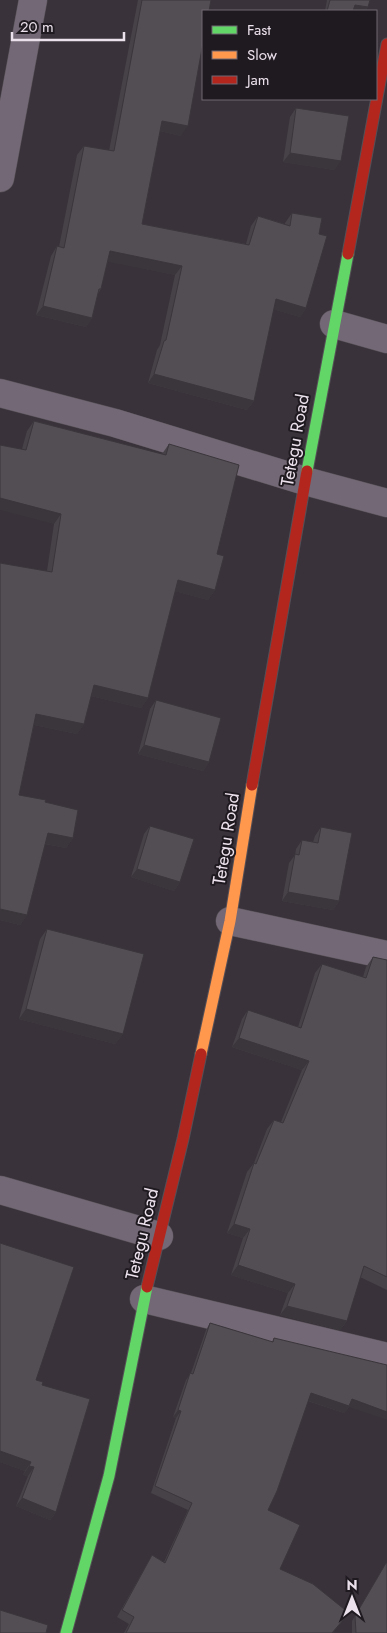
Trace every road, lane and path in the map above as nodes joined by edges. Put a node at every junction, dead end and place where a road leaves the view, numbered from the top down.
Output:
1 (33, 0) edge
2 (387, 44) edge
3 (377, 97) edge
4 (376, 100) edge
5 (0, 178) edge
6 (334, 324) junction
7 (387, 340) edge
8 (0, 393) edge
9 (305, 481) junction
10 (387, 503) edge
11 (230, 921) junction
12 (387, 955) edge
13 (0, 1190) edge
14 (159, 1236) junction
15 (144, 1299) junction
16 (387, 1357) edge
17 (66, 1633) edge

1 - 5 street
2 - 3 street, Tetegu Road
4 - 6 street, Tetegu Road
6 - 7 street
6 - 9 street, Tetegu Road
8 - 9 street
9 - 10 street
9 - 11 street, Tetegu Road
11 - 12 street
11 - 14 street, Tetegu Road
13 - 14 street
14 - 15 street, Tetegu Road
15 - 16 street
15 - 17 street, Tetegu Road

